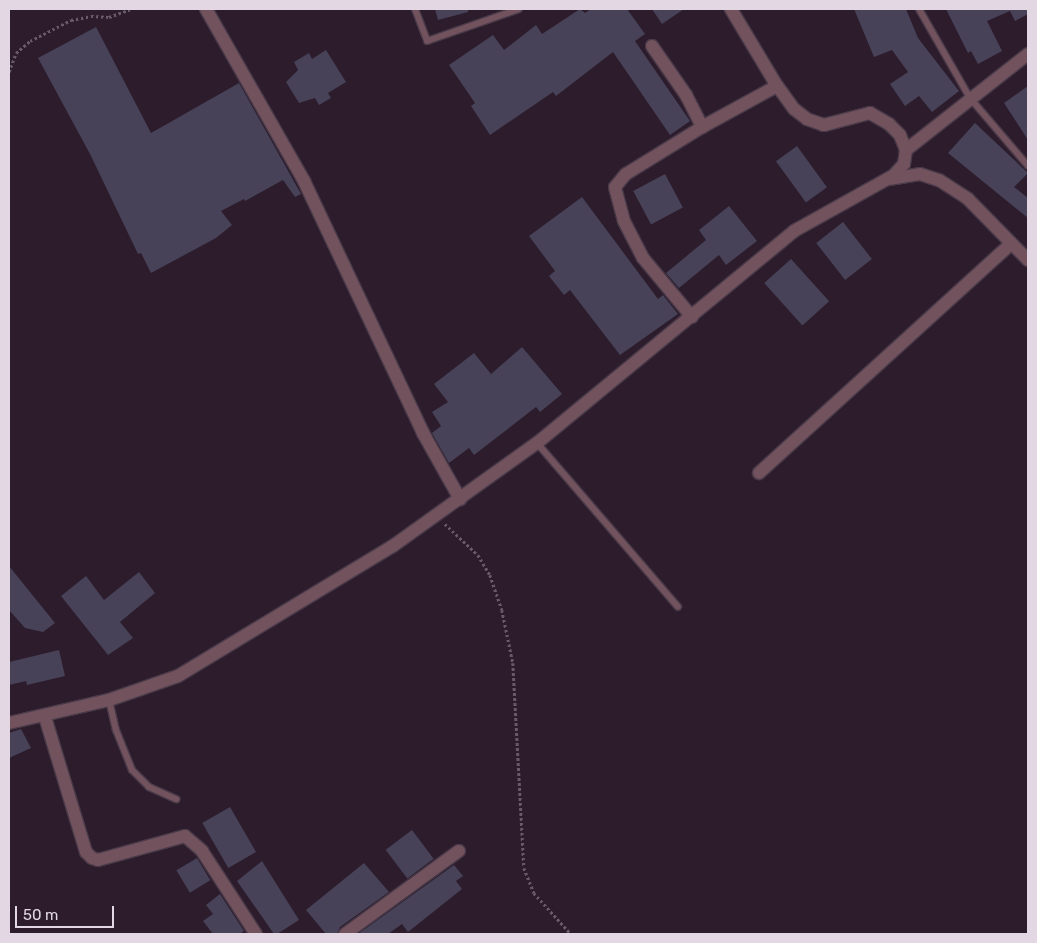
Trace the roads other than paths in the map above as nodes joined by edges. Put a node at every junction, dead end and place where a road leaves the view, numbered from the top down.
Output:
1 (206, 9) edge
2 (415, 9) edge
3 (519, 9) edge
4 (731, 9) edge
5 (919, 9) edge
6 (652, 46) dead end
7 (1028, 54) edge
8 (777, 86) junction
9 (970, 98) junction
10 (702, 127) junction
11 (906, 150) junction
12 (1028, 166) edge
13 (889, 179) junction
14 (1011, 244) junction
15 (1028, 260) edge
16 (692, 317) junction
17 (537, 443) junction
18 (759, 473) dead end
19 (460, 499) junction
20 (678, 607) dead end
21 (108, 700) junction
22 (45, 717) junction
23 (9, 723) edge
24 (176, 799) dead end
25 (458, 851) dead end
26 (256, 934) edge
27 (345, 934) edge

1 - 19 street
2 - 3 lane
4 - 8 street
5 - 9 lane
6 - 10 street
7 - 9 street
8 - 10 street
8 - 11 street
9 - 11 street
9 - 12 lane
10 - 16 street
11 - 13 street
13 - 14 street
13 - 16 street
14 - 15 street
14 - 18 street
16 - 17 street
17 - 19 street
17 - 20 lane
19 - 21 street
21 - 22 street
21 - 24 lane
22 - 23 street
22 - 26 street
25 - 27 street

